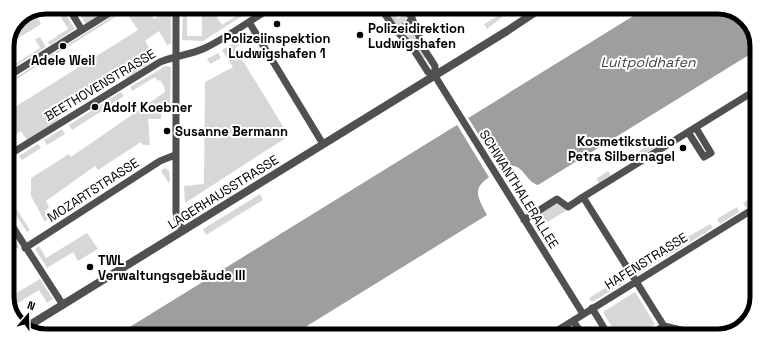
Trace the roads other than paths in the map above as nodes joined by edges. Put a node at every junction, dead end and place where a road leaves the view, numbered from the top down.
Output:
1 (72, 14) edge
2 (108, 14) edge
3 (176, 14) edge
4 (262, 14) edge
5 (385, 14) edge
6 (409, 14) edge
7 (532, 14) edge
8 (412, 18) junction
9 (249, 22) junction
10 (394, 28) junction
11 (82, 30) junction
12 (177, 57) junction
13 (14, 73) edge
14 (435, 76) junction
15 (750, 94) edge
16 (696, 128) junction
17 (688, 132) junction
18 (323, 144) junction
19 (14, 152) edge
20 (176, 156) junction
21 (583, 197) junction
22 (750, 211) edge
23 (524, 220) junction
24 (14, 230) edge
25 (183, 231) junction
26 (25, 248) junction
27 (636, 281) junction
28 (62, 305) junction
29 (592, 308) junction
30 (583, 314) junction
31 (574, 321) junction
32 (30, 325) edge
33 (664, 326) junction
34 (560, 329) edge
35 (579, 329) edge
36 (605, 329) edge
37 (659, 329) edge
38 (677, 329) edge

1 - 11 street
2 - 11 street
3 - 12 street
4 - 9 street, BEETHOVENSTRASSE
5 - 10 street
6 - 8 street
7 - 14 street, LAGERHAUSSTRASSE
8 - 10 street
8 - 14 street
9 - 12 street, BEETHOVENSTRASSE
9 - 18 street
10 - 14 street
11 - 13 street
12 - 19 street, BEETHOVENSTRASSE
12 - 20 street
14 - 18 street, LAGERHAUSSTRASSE
14 - 23 street, SCHWANTHALERALLEE
15 - 16 street
16 - 17 street
16 - 17 street
17 - 21 street
18 - 25 street, LAGERHAUSSTRASSE
20 - 25 street
20 - 26 street, MOZARTSTRASSE
21 - 23 street
21 - 27 street
22 - 27 street, HAFENSTRASSE
23 - 30 street, SCHWANTHALERALLEE
24 - 26 street
25 - 28 street, LAGERHAUSSTRASSE
26 - 28 street
27 - 29 street, HAFENSTRASSE
27 - 33 street
28 - 32 street, LAGERHAUSSTRASSE
29 - 30 street, HAFENSTRASSE
29 - 36 street
30 - 31 street, HAFENSTRASSE
31 - 34 street, HAFENSTRASSE
31 - 35 street
33 - 37 street
33 - 38 street

